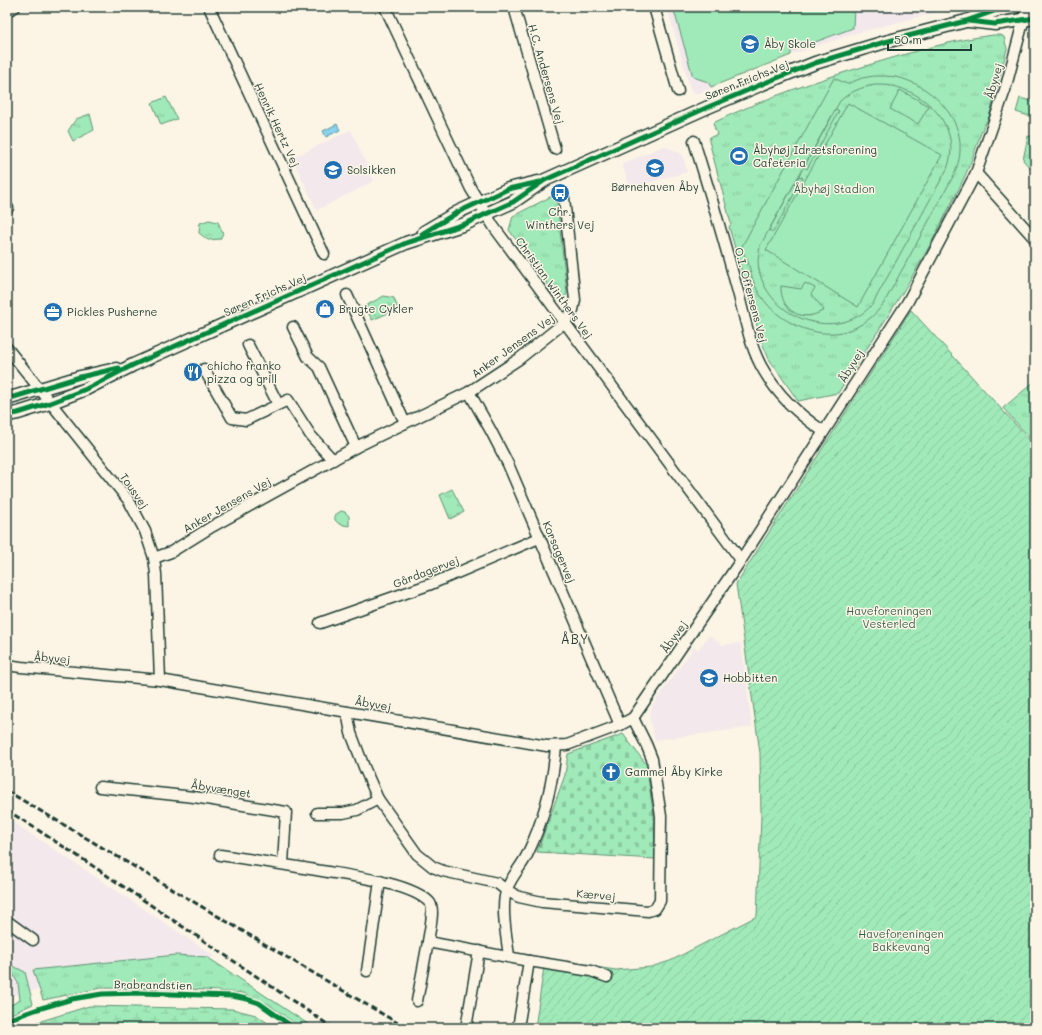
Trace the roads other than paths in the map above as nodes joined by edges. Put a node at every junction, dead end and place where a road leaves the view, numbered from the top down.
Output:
1 (15, 7) edge
2 (209, 7) edge
3 (385, 7) edge
4 (514, 7) edge
5 (654, 7) edge
6 (1014, 7) edge
7 (1027, 7) edge
8 (7, 11) edge
9 (1029, 19) edge
10 (966, 21) junction
11 (678, 91) dead end
12 (694, 141) dead end
13 (555, 148) dead end
14 (976, 173) junction
15 (545, 180) junction
16 (564, 198) dead end
17 (479, 202) junction
18 (486, 214) junction
19 (1035, 239) edge
20 (406, 243) junction
21 (324, 254) dead end
22 (347, 295) dead end
23 (565, 322) junction
24 (293, 327) dead end
25 (248, 345) dead end
26 (7, 348) edge
27 (133, 365) junction
28 (204, 369) dead end
29 (40, 390) junction
30 (469, 392) junction
31 (7, 399) edge
32 (50, 403) junction
33 (278, 404) junction
34 (7, 415) edge
35 (405, 423) junction
36 (823, 431) junction
37 (356, 447) junction
38 (333, 460) junction
39 (539, 538) junction
40 (154, 558) junction
41 (742, 560) junction
42 (320, 623) dead end
43 (7, 665) edge
44 (160, 680) junction
45 (347, 712) junction
46 (633, 718) junction
47 (620, 725) junction
48 (556, 746) junction
49 (100, 787) dead end
50 (378, 799) junction
51 (317, 813) dead end
52 (220, 855) dead end
53 (283, 864) junction
54 (380, 881) junction
55 (506, 890) junction
56 (7, 921) edge
57 (33, 940) dead end
58 (428, 942) junction
59 (479, 951) junction
60 (509, 956) junction
61 (529, 961) junction
62 (367, 971) dead end
63 (607, 977) dead end
64 (417, 1001) dead end
65 (466, 1028) edge
66 (518, 1028) edge

1 - 8 street
2 - 21 street, Henrik Hertz Vej
3 - 17 street, Christian Winthers Vej
4 - 13 street, H.C. Andersens Vej
5 - 11 street
6 - 10 street, Søren Frichs Vej
7 - 9 street, Åbyvej
9 - 10 street, Søren Frichs Vej
9 - 14 street, Åbyvej
10 - 15 street, Søren Frichs Vej
12 - 36 street, O.I. Offersens Vej
14 - 19 street
14 - 36 street, Åbyvej
15 - 17 street, Søren Frichs Vej
15 - 18 street, Søren Frichs Vej
16 - 23 street, Anker Jensens Vej
17 - 18 street, Christian Winthers Vej
17 - 20 street, Søren Frichs Vej
18 - 20 street, Søren Frichs Vej
18 - 23 street, Christian Winthers Vej
20 - 27 street, Søren Frichs Vej
22 - 35 street
23 - 30 street, Anker Jensens Vej
23 - 41 street, Christian Winthers Vej
24 - 37 street
25 - 33 street
26 - 29 street, Tousvej
27 - 29 street, Søren Frichs Vej
27 - 32 street, Søren Frichs Vej
28 - 33 street
29 - 31 street, Søren Frichs Vej
29 - 32 street, Tousvej
30 - 35 street, Anker Jensens Vej
30 - 39 street, Korsagervej
32 - 34 street, Søren Frichs Vej
32 - 40 street, Tousvej
33 - 38 street
35 - 37 street, Anker Jensens Vej
36 - 41 street, Åbyvej
37 - 38 street, Anker Jensens Vej
38 - 40 street, Anker Jensens Vej
39 - 42 street, Gårdagervej
39 - 47 street, Korsagervej
40 - 44 street, Tousvej
41 - 46 street, Åbyvej
43 - 44 street, Åbyvej
44 - 45 street, Åbyvej
45 - 48 street, Åbyvej
45 - 50 street, Kærvej
46 - 47 street, Åbyvej
46 - 55 street, Kærvej
47 - 48 street, Åbyvej
48 - 55 street
49 - 53 street, Åbyvænget
50 - 51 street
50 - 55 street, Kærvej
52 - 53 street
53 - 54 street
54 - 58 street
54 - 62 street
55 - 60 street
56 - 57 street
58 - 59 street
58 - 64 street
59 - 60 street
59 - 65 street
60 - 61 street
61 - 63 street
61 - 66 street

